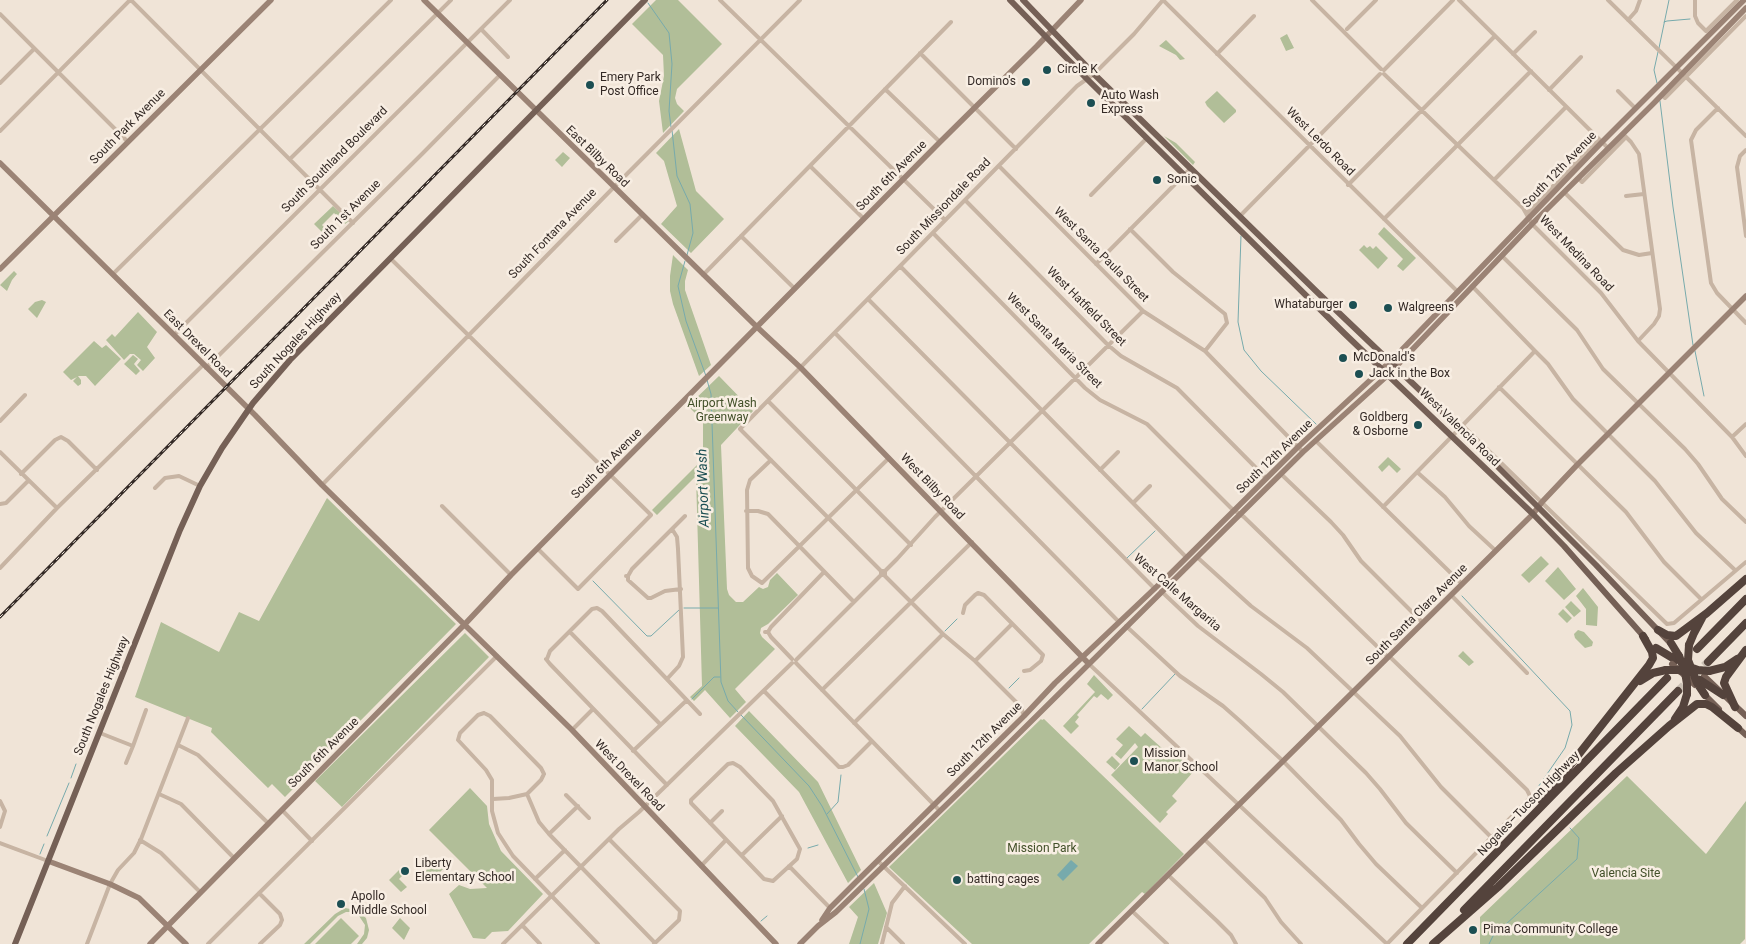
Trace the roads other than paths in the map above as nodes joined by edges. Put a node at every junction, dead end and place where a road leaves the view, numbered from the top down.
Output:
1 (130, 0) edge
2 (271, 0) edge
3 (391, 0) edge
4 (424, 0) edge
5 (451, 0) edge
6 (510, 0) edge
7 (645, 0) edge
8 (720, 0) edge
9 (800, 0) edge
10 (1010, 0) edge
11 (1023, 0) edge
12 (1081, 0) edge
13 (1163, 0) edge
14 (1312, 0) edge
15 (1376, 0) edge
16 (1453, 0) edge
17 (1459, 0) edge
18 (1608, 0) edge
19 (1640, 0) edge
20 (1695, 0) edge
21 (1737, 0) edge
22 (1744, 0) edge
23 (1746, 8) edge
24 (0, 14) edge
25 (438, 14) junction
26 (1254, 16) dead end
27 (1746, 16) edge
28 (1628, 20) junction
29 (951, 22) dead end
30 (480, 28) junction
31 (1053, 29) junction
32 (1347, 29) dead end
33 (1535, 32) dead end
34 (1708, 33) junction
35 (1046, 36) junction
36 (1495, 36) junction
37 (761, 40) junction
38 (467, 42) junction
39 (34, 49) junction
40 (920, 53) junction
41 (1217, 54) junction
42 (1513, 54) junction
43 (508, 57) dead end
44 (1581, 57) dead end
45 (1676, 68) junction
46 (201, 70) junction
47 (1531, 71) junction
48 (58, 72) junction
49 (1383, 72) junction
50 (1094, 74) junction
51 (500, 75) junction
52 (1684, 75) junction
53 (1249, 76) dead end
54 (1086, 79) junction
55 (1244, 81) junction
56 (0, 83) edge
57 (885, 89) junction
58 (1549, 90) junction
59 (1618, 91) dead end
60 (1566, 107) junction
61 (975, 108) junction
62 (1635, 108) junction
63 (1718, 108) junction
64 (536, 110) junction
65 (1422, 110) junction
66 (849, 126) junction
67 (260, 129) junction
68 (0, 130) edge
69 (1625, 136) junction
70 (1746, 136) edge
71 (1147, 138) junction
72 (1600, 140) junction
73 (128, 142) junction
74 (940, 142) junction
75 (1458, 144) junction
76 (1310, 146) junction
77 (1016, 149) junction
78 (1609, 149) junction
79 (1746, 150) edge
80 (290, 159) junction
81 (0, 163) edge
82 (810, 166) junction
83 (999, 166) junction
84 (1191, 168) junction
85 (1184, 174) junction
86 (903, 179) junction
87 (1579, 179) junction
88 (1494, 180) junction
89 (1348, 184) junction
90 (614, 187) junction
91 (320, 189) junction
92 (1565, 193) junction
93 (1644, 194) junction
94 (1091, 195) dead end
95 (1626, 196) dead end
96 (966, 200) junction
97 (642, 215) junction
98 (1528, 215) junction
99 (53, 216) junction
100 (1240, 216) junction
101 (864, 219) junction
102 (1384, 219) junction
103 (945, 220) junction
104 (1745, 221) edge
105 (353, 222) junction
106 (1234, 223) junction
107 (1532, 224) junction
108 (1130, 229) junction
109 (933, 233) junction
110 (741, 236) junction
111 (1746, 236) edge
112 (616, 241) dead end
113 (1652, 253) junction
114 (1502, 256) junction
115 (390, 258) junction
116 (1096, 264) junction
117 (900, 266) junction
118 (0, 269) edge
119 (113, 274) junction
120 (703, 275) junction
121 (1468, 282) junction
122 (1473, 288) junction
123 (794, 289) junction
124 (1316, 291) junction
125 (1458, 292) junction
126 (1746, 296) edge
127 (1309, 297) junction
128 (1463, 297) junction
129 (868, 300) junction
130 (1733, 309) junction
131 (1143, 311) junction
132 (1746, 323) edge
133 (756, 327) junction
134 (834, 333) junction
135 (470, 334) junction
136 (174, 335) junction
137 (1638, 341) junction
138 (1108, 346) junction
139 (1535, 351) junction
140 (1205, 352) junction
141 (1390, 362) junction
142 (204, 366) junction
143 (1395, 367) junction
144 (801, 368) junction
145 (1382, 370) junction
146 (1670, 373) junction
147 (1388, 375) junction
148 (1076, 379) junction
149 (1500, 387) junction
150 (26, 395) dead end
151 (768, 401) junction
152 (1638, 404) junction
153 (250, 410) junction
154 (1043, 410) junction
155 (1329, 418) junction
156 (0, 421) edge
157 (1746, 424) edge
158 (1461, 427) junction
159 (1327, 431) junction
160 (1608, 434) junction
161 (1451, 437) junction
162 (1732, 437) junction
163 (1316, 441) junction
164 (1009, 443) junction
165 (1298, 447) junction
166 (0, 452) edge
167 (1118, 452) dead end
168 (1303, 452) junction
169 (1746, 456) edge
170 (889, 458) junction
171 (771, 460) junction
172 (1578, 465) junction
173 (97, 470) junction
174 (1100, 470) junction
175 (1417, 472) junction
176 (21, 474) junction
177 (1282, 474) junction
178 (611, 475) junction
179 (976, 476) junction
180 (1266, 478) junction
181 (28, 480) junction
182 (322, 484) junction
183 (200, 486) junction
184 (1150, 486) dead end
185 (155, 488) dead end
186 (857, 490) junction
187 (1133, 502) junction
188 (0, 504) edge
189 (1540, 505) junction
190 (442, 506) dead end
191 (1383, 506) junction
192 (57, 508) junction
193 (1234, 510) junction
194 (746, 511) junction
195 (941, 511) junction
196 (1240, 514) junction
197 (1533, 514) junction
198 (685, 516) dead end
199 (828, 518) junction
200 (1746, 522) edge
201 (672, 529) junction
202 (972, 542) junction
203 (911, 545) junction
204 (800, 547) junction
205 (538, 549) junction
206 (1496, 551) junction
207 (1186, 557) junction
208 (1197, 557) junction
209 (1746, 562) edge
210 (1, 565) edge
211 (1735, 570) junction
212 (824, 572) junction
213 (883, 573) junction
214 (511, 575) junction
215 (1746, 579) edge
216 (1462, 584) junction
217 (681, 589) junction
218 (1154, 589) junction
219 (1162, 592) junction
220 (1451, 595) junction
221 (1701, 599) junction
222 (1746, 599) edge
223 (853, 601) junction
224 (911, 602) junction
225 (963, 613) dead end
226 (1707, 613) junction
227 (1119, 622) junction
228 (1423, 623) junction
229 (465, 624) junction
230 (1012, 624) junction
231 (1746, 624) edge
232 (1126, 626) junction
233 (1658, 630) junction
234 (570, 632) junction
235 (943, 634) junction
236 (1643, 636) junction
237 (1671, 643) joint
238 (1693, 647) junction
239 (1656, 648) joint
240 (1744, 652) edge
241 (497, 656) junction
242 (1082, 656) junction
243 (1389, 657) junction
244 (794, 661) junction
245 (975, 661) junction
246 (1708, 662) tunnel mouth
247 (1089, 664) junction
248 (1684, 666) junction
249 (1024, 671) dead end
250 (1527, 673) dead end
251 (1666, 674) junction
252 (667, 679) junction
253 (1701, 679) junction
254 (1634, 685) junction
255 (822, 690) junction
256 (764, 691) junction
257 (1353, 692) junction
258 (1678, 692) tunnel mouth
259 (1705, 695) joint
260 (1723, 695) joint
261 (687, 700) junction
262 (1038, 700) junction
263 (1020, 706) junction
264 (1032, 707) junction
265 (1735, 707) junction
266 (592, 709) junction
267 (146, 710) dead end
268 (1040, 713) junction
269 (700, 714) dead end
270 (1024, 716) junction
271 (1746, 716) edge
272 (188, 718) dead end
273 (854, 723) junction
274 (660, 724) junction
275 (1670, 726) junction
276 (1318, 727) junction
277 (1738, 728) junction
278 (572, 730) junction
279 (100, 732) junction
280 (1746, 734) edge
281 (872, 741) junction
282 (178, 745) junction
283 (133, 746) junction
284 (633, 751) junction
285 (1283, 761) junction
286 (126, 763) dead end
287 (666, 785) junction
288 (159, 794) junction
289 (527, 794) junction
290 (566, 795) dead end
291 (492, 799) junction
292 (0, 801) edge
293 (933, 804) junction
294 (1239, 804) junction
295 (578, 806) junction
296 (645, 807) junction
297 (282, 810) junction
298 (940, 811) junction
299 (722, 812) dead end
300 (782, 816) junction
301 (589, 818) dead end
302 (268, 823) junction
303 (710, 823) junction
304 (0, 827) edge
305 (549, 834) junction
306 (1514, 836) junction
307 (1492, 838) junction
308 (609, 839) junction
309 (1204, 839) junction
310 (140, 840) junction
311 (726, 840) junction
312 (312, 841) junction
313 (0, 843) edge
314 (565, 850) junction
315 (742, 855) junction
316 (234, 858) junction
317 (48, 861) junction
318 (878, 861) junction
319 (581, 866) junction
320 (701, 866) junction
321 (788, 866) junction
322 (884, 866) junction
323 (1457, 873) junction
324 (1168, 875) junction
325 (535, 880) junction
326 (110, 884) junction
327 (905, 886) junction
328 (200, 892) junction
329 (259, 893) junction
330 (552, 896) junction
331 (830, 908) junction
332 (1422, 908) junction
333 (1132, 911) junction
334 (522, 925) junction
335 (169, 926) junction
336 (818, 926) junction
337 (886, 927) junction
338 (654, 943) edge
339 (16, 944) edge
340 (87, 944) edge
341 (150, 944) edge
342 (186, 944) edge
343 (208, 944) edge
344 (260, 944) edge
345 (503, 944) edge
346 (540, 944) edge
347 (598, 944) edge
348 (776, 944) edge
349 (800, 944) edge
350 (882, 944) edge
351 (903, 944) edge
352 (965, 944) edge
353 (1098, 944) edge
354 (1167, 944) edge
355 (1236, 944) edge
356 (1301, 944) edge
357 (1387, 944) edge
358 (1407, 944) edge
359 (1432, 944) edge

1 - 46 street
1 - 48 street
2 - 46 street, South Park Avenue
3 - 67 street
4 - 25 street, East Bilby Road
5 - 25 street
6 - 30 street, South Southland Boulevard
7 - 64 main road, South Nogales Highway
8 - 37 street
9 - 37 street, South Fontana Avenue
10 - 35 main road, West Valencia Road
11 - 31 main road, West Valencia Road
12 - 31 street, South 6th Avenue
13 - 41 street, West Lerdo Road
13 - 50 street, South Missiondale Road
14 - 49 street, West Medina Road
15 - 32 street
16 - 49 street
17 - 36 street
18 - 28 street
19 - 28 street
20 - 34 street
21 - 34 street, South 12th Avenue
22 - 34 street, South 12th Avenue
23 - 52 street, South 12th Avenue
24 - 39 street
25 - 38 street, East Bilby Road
25 - 80 street
26 - 41 street
27 - 52 street, South 12th Avenue
28 - 45 street
29 - 40 street
30 - 38 street, South Southland Boulevard
30 - 43 street
31 - 35 street, South 6th Avenue
31 - 50 main road, West Valencia Road
33 - 42 street
34 - 45 street, South 12th Avenue
35 - 54 main road, West Valencia Road
35 - 61 street, South 6th Avenue
36 - 42 street
36 - 65 street
37 - 66 street
37 - 90 street, South Fontana Avenue
38 - 51 street, East Bilby Road
38 - 91 street, South Southland Boulevard
39 - 48 street
39 - 56 street
40 - 57 street
40 - 61 street
41 - 55 street, West Lerdo Road
42 - 47 street
44 - 58 street
45 - 52 street
45 - 62 street, South 12th Avenue
46 - 67 street
46 - 73 street, South Park Avenue
47 - 58 street
47 - 75 street
48 - 68 street
48 - 73 street
49 - 65 street, West Medina Road
49 - 76 street
50 - 54 street, South Missiondale Road
50 - 84 main road, West Valencia Road
51 - 64 street, East Bilby Road
51 - 105 street, South 1st Avenue
52 - 63 street
52 - 69 street, South 12th Avenue
53 - 55 street
54 - 71 main road, West Valencia Road
54 - 77 street, South Missiondale Road
55 - 76 street, West Lerdo Road
57 - 66 street
57 - 74 street
58 - 60 street
59 - 62 street
60 - 72 street
60 - 88 street
61 - 74 street, South 6th Avenue
61 - 77 street
62 - 72 street, South 12th Avenue
63 - 70 street
63 - 130 street
64 - 90 street, East Bilby Road
64 - 115 main road, South Nogales Highway
65 - 75 street, West Medina Road
65 - 89 street
66 - 82 street
66 - 86 street
67 - 80 street
67 - 119 street
69 - 78 street, South 12th Avenue
69 - 87 street, South 12th Avenue
69 - 93 street
71 - 85 main road, West Valencia Road
71 - 94 street
72 - 78 street
72 - 98 street, South 12th Avenue
73 - 99 street, South Park Avenue
74 - 86 street, South 6th Avenue
75 - 88 street, West Medina Road
75 - 102 street
76 - 89 street, West Lerdo Road
76 - 100 street
77 - 83 street, South Missiondale Road
78 - 87 street, South 12th Avenue
79 - 104 street
80 - 91 street
81 - 99 street, East Drexel Road
82 - 101 street
82 - 110 street
83 - 96 street, South Missiondale Road
83 - 116 street, West Santa Paula Street
84 - 85 street
84 - 100 main road, West Valencia Road
85 - 106 main road, West Valencia Road
85 - 108 street
86 - 101 street, South 6th Avenue
86 - 103 street
87 - 92 street, South 12th Avenue
88 - 98 street, West Medina Road
89 - 102 street, West Lerdo Road
90 - 97 street, East Bilby Road
90 - 135 street, South Fontana Avenue
91 - 105 street
91 - 136 street, South Southland Boulevard
92 - 107 street, South 12th Avenue
92 - 113 street
93 - 95 street
93 - 113 street
96 - 103 street, South Missiondale Road
96 - 138 street, West Hatfield Street
97 - 112 street
97 - 120 street, East Bilby Road
98 - 107 street, West Medina Road
98 - 121 street, South 12th Avenue
99 - 118 street, South Park Avenue
99 - 119 street, East Drexel Road
100 - 106 main road
100 - 124 main road, West Valencia Road
101 - 123 street, South 6th Avenue
102 - 125 street, West Lerdo Road
103 - 109 street, South Missiondale Road
104 - 111 street
105 - 142 street, South 1st Avenue
106 - 127 main road, West Valencia Road
107 - 114 street, South 12th Avenue
107 - 137 street, West Medina Road
108 - 116 street
108 - 140 street
109 - 117 street, South Missiondale Road
109 - 148 street, West Santa Maria Street
110 - 120 street
110 - 123 street
113 - 137 street
114 - 122 street, South 12th Avenue
114 - 152 street
115 - 135 street
115 - 153 main road, South Nogales Highway
116 - 131 street, West Santa Paula Street
117 - 129 street, South Missiondale Road
117 - 154 street
119 - 136 street, East Drexel Road
120 - 133 street, East Bilby Road
121 - 122 street
121 - 125 street, South 12th Avenue
122 - 128 street, South 12th Avenue
122 - 139 street
123 - 133 street, South 6th Avenue
124 - 127 main road
124 - 141 main road, West Valencia Road
125 - 128 street, West Lerdo Road
125 - 141 street, South 12th Avenue
126 - 130 street, South Santa Clara Avenue
127 - 145 main road, West Valencia Road
128 - 143 street, South 12th Avenue
129 - 134 street, South Missiondale Road
129 - 164 street, West Calle Margarita
130 - 132 street
130 - 146 street, South Santa Clara Avenue
131 - 138 street
131 - 140 street, West Santa Paula Street
133 - 144 street, West Bilby Road
133 - 178 street, South 6th Avenue
134 - 144 street, South Missiondale Road
134 - 179 street
135 - 178 street
135 - 182 street, South Fontana Avenue
136 - 142 street, East Drexel Road
137 - 146 street, West Medina Road
138 - 148 street
138 - 180 street, West Hatfield Street
139 - 149 street
139 - 160 street
140 - 165 street, West Santa Paula Street
141 - 143 main road, West Valencia Road
141 - 145 street, South 12th Avenue
142 - 153 street, East Drexel Road
142 - 173 street, South 1st Avenue
143 - 147 street, South 12th Avenue
143 - 158 main road, West Valencia Road
144 - 151 street, South Missiondale Road
144 - 170 street, West Bilby Road
145 - 147 main road, West Valencia Road
145 - 155 street, South 12th Avenue
146 - 152 street, South Santa Clara Avenue
146 - 162 street, West Medina Road
147 - 159 street, South 12th Avenue
147 - 161 main road, West Valencia Road
148 - 154 street
148 - 193 street, West Santa Maria Street
149 - 158 street
149 - 172 street
150 - 156 street
151 - 171 street, South Missiondale Road
151 - 186 street
152 - 160 street, South Santa Clara Avenue
152 - 200 street
153 - 182 street, East Drexel Road
153 - 183 main road, South Nogales Highway
154 - 164 street
154 - 174 street
155 - 159 street
155 - 165 street, South 12th Avenue
157 - 162 street
158 - 161 street
158 - 189 main road, West Valencia Road
159 - 163 street, South 12th Avenue
160 - 172 street, South Santa Clara Avenue
160 - 211 street
161 - 175 street
161 - 197 main road, West Valencia Road
162 - 169 street, West Medina Road
163 - 168 street, South 12th Avenue
163 - 191 street
164 - 179 street
164 - 218 street, West Calle Margarita
165 - 168 street, West Santa Paula Street
165 - 180 street, South 12th Avenue
166 - 176 street
167 - 174 street
168 - 177 street, South 12th Avenue
170 - 186 street
170 - 195 street, West Bilby Road
171 - 194 street
171 - 199 street
172 - 189 street, South Santa Clara Avenue
172 - 221 street
173 - 176 street
173 - 192 street, South 1st Avenue
174 - 187 street
175 - 191 street
175 - 206 street
176 - 181 street
177 - 196 street, South 12th Avenue
177 - 228 street
178 - 205 street, South 6th Avenue
178 - 205 street
179 - 195 street
179 - 227 street
180 - 193 street, South 12th Avenue
181 - 188 street
181 - 192 street
182 - 229 street, East Drexel Road
183 - 185 street
183 - 279 main road, South Nogales Highway
184 - 187 street
186 - 199 street
186 - 203 street
187 - 207 street
189 - 197 street, South Santa Clara Avenue
189 - 221 street, West Valencia Road
189 - 233 main road, West Valencia Road
190 - 214 street
191 - 216 street
192 - 210 street, South 1st Avenue
193 - 196 street, West Santa Maria Street
193 - 207 street, South 12th Avenue
194 - 204 street
194 - 204 street
195 - 202 street, West Bilby Road
195 - 203 street
196 - 208 street, South 12th Avenue
196 - 243 street, West Santa Maria Street
197 - 206 street, South Santa Clara Avenue
197 - 236 main road, West Valencia Road
198 - 201 street
199 - 204 street
199 - 213 street
201 - 217 street
201 - 217 street
202 - 224 street
202 - 242 street, West Bilby Road
203 - 213 street
204 - 212 street
205 - 214 street, South 6th Avenue
206 - 216 street, South Santa Clara Avenue
207 - 218 street, South 12th Avenue
208 - 219 street, South 12th Avenue
208 - 257 street
209 - 211 street
211 - 221 street
212 - 223 street
212 - 244 street
213 - 223 street
213 - 224 street
214 - 229 street, South 6th Avenue
215 - 226 highway
216 - 220 street, South Santa Clara Avenue
217 - 252 street
218 - 219 street, West Calle Margarita
218 - 227 street, South 12th Avenue
219 - 232 street, South 12th Avenue
219 - 276 street, West Calle Margarita
220 - 228 street, South Santa Clara Avenue
220 - 250 street
222 - 238 highway
223 - 244 street
224 - 235 street
224 - 255 street
225 - 230 street
226 - 233 highway
226 - 238 highway
227 - 242 street, South 12th Avenue
228 - 243 street, South Santa Clara Avenue
229 - 241 street, West Drexel Road
229 - 297 street, South 6th Avenue
230 - 245 street
230 - 249 street
231 - 246 highway
232 - 247 street, South 12th Avenue
232 - 285 street
233 - 237 main road, West Valencia Road
234 - 252 street
234 - 266 street
234 - 274 street
235 - 245 street
235 - 273 street
236 - 239 main road, West Valencia Road
236 - 254 highway
237 - 248 highway
238 - 248 highway, bridge
239 - 248 highway
240 - 253 highway
240 - 265 highway
241 - 278 street, West Drexel Road
241 - 312 street
242 - 247 street, West Bilby Road
242 - 262 street, South 12th Avenue
243 - 257 street, South Santa Clara Avenue
243 - 307 street, West Santa Maria Street
244 - 255 street
244 - 256 street
245 - 263 street
247 - 268 street, South 12th Avenue
247 - 294 street
248 - 251 highway, bridge
248 - 253 highway, bridge
248 - 253 highway, bridge
248 - 275 highway, bridge
251 - 254 highway
251 - 306 highway, Nogales–Tucson Highway
252 - 261 street
253 - 259 highway
253 - 260 highway
254 - 306 highway
255 - 273 street
256 - 281 street
256 - 287 street
257 - 276 street, South Santa Clara Avenue
257 - 307 street
258 - 359 highway
259 - 277 main road
260 - 265 main road
261 - 269 street
261 - 274 street
262 - 263 street
262 - 264 street, South 12th Avenue
263 - 270 street
264 - 268 street
264 - 270 street, South 12th Avenue
265 - 271 main road
266 - 278 street
266 - 284 street
267 - 283 street
268 - 298 street, South 12th Avenue
270 - 293 street, South 12th Avenue
272 - 282 street
273 - 281 street
274 - 284 street
275 - 277 highway
275 - 359 highway
276 - 285 street, South Santa Clara Avenue
276 - 323 street, West Calle Margarita
277 - 280 main road
278 - 296 street, West Drexel Road
279 - 283 street
279 - 317 main road, South Nogales Highway
281 - 293 street
282 - 288 street
282 - 302 street
283 - 286 street
284 - 287 street
285 - 294 street, South Santa Clara Avenue
285 - 332 street
287 - 296 street
288 - 310 street
288 - 316 street
289 - 291 street
289 - 291 street
289 - 305 street
290 - 295 street
291 - 325 street
292 - 304 street
293 - 298 street
293 - 318 street, South 12th Avenue
294 - 309 street, South Santa Clara Avenue
294 - 357 street
295 - 301 street
295 - 305 street
296 - 308 street
296 - 320 street, West Drexel Road
297 - 302 street, South 6th Avenue
297 - 312 street
298 - 322 street, South 12th Avenue
299 - 303 street
300 - 303 street
300 - 315 street
300 - 321 street
302 - 316 street, South 6th Avenue
303 - 311 street
305 - 314 street
306 - 358 highway, Nogales–Tucson Highway
307 - 323 street
308 - 319 street
308 - 338 street
309 - 324 street, South Santa Clara Avenue
309 - 356 street
310 - 326 street
310 - 328 street
311 - 315 street
311 - 320 street
312 - 329 street
313 - 317 street
314 - 319 street
314 - 325 street
315 - 321 street
316 - 328 street, South 6th Avenue
317 - 326 street
317 - 339 main road, South Nogales Highway
318 - 322 street
318 - 331 street, South 12th Avenue
319 - 330 street
319 - 338 street
320 - 348 street, West Drexel Road
321 - 331 street
322 - 327 street
322 - 336 street, South 12th Avenue
323 - 332 street
324 - 333 street, South Santa Clara Avenue
324 - 355 street
325 - 330 street
326 - 335 street
326 - 340 street
327 - 337 street
327 - 352 street
328 - 335 street, South 6th Avenue
329 - 343 street
329 - 344 street
330 - 334 street
330 - 347 street
331 - 336 street, South 12th Avenue
332 - 357 street
333 - 353 street, South Santa Clara Avenue
333 - 354 street
334 - 345 street
334 - 346 street
335 - 341 street, South 6th Avenue
335 - 342 street
336 - 349 street, South 12th Avenue
337 - 350 street
337 - 351 street

